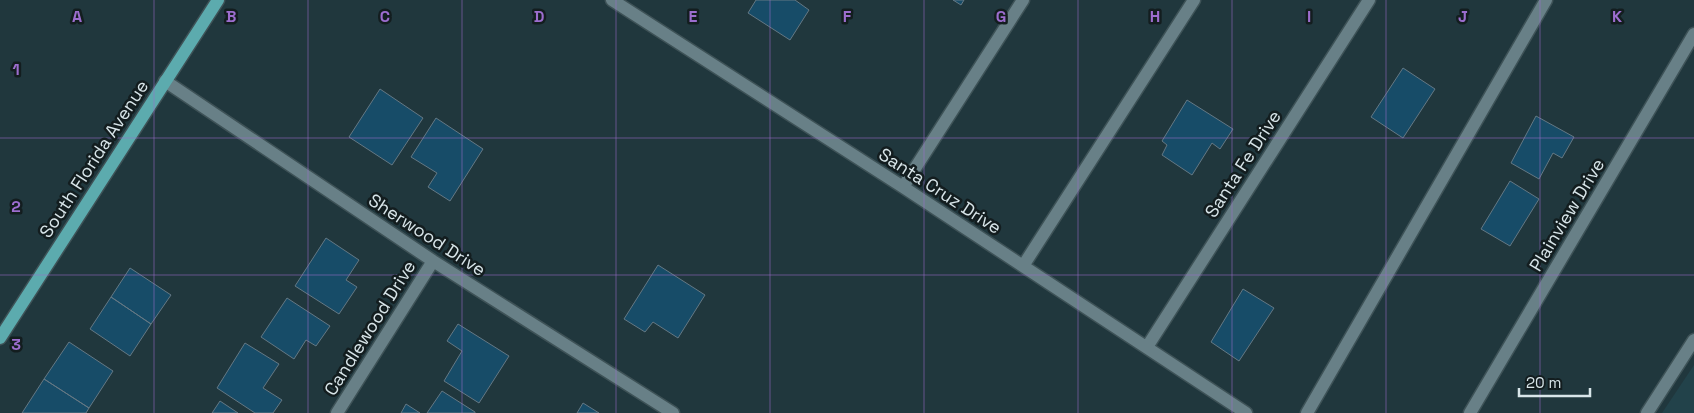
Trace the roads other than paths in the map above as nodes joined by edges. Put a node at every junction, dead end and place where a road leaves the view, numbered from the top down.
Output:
1 (218, 0) edge
2 (612, 0) edge
3 (1023, 0) edge
4 (1194, 0) edge
5 (1369, 0) edge
6 (1546, 0) edge
7 (1694, 34) edge
8 (165, 82) junction
9 (903, 187) junction
10 (433, 261) junction
11 (1023, 266) junction
12 (0, 338) edge
13 (1694, 340) edge
14 (1147, 347) junction
15 (337, 413) edge
16 (673, 413) edge
17 (1246, 413) edge
18 (1307, 413) edge
19 (1470, 413) edge
20 (1647, 413) edge

1 - 8 main road, South Florida Avenue
2 - 9 street, Santa Cruz Drive
3 - 9 street
4 - 11 street
5 - 14 street, Santa Fe Drive
6 - 18 street
7 - 19 street, Plainview Drive
8 - 10 street, Sherwood Drive
8 - 12 main road, South Florida Avenue
9 - 11 street, Santa Cruz Drive
10 - 15 street, Candlewood Drive
10 - 16 street, Sherwood Drive
11 - 14 street, Santa Cruz Drive
13 - 20 street
14 - 17 street, Santa Cruz Drive

